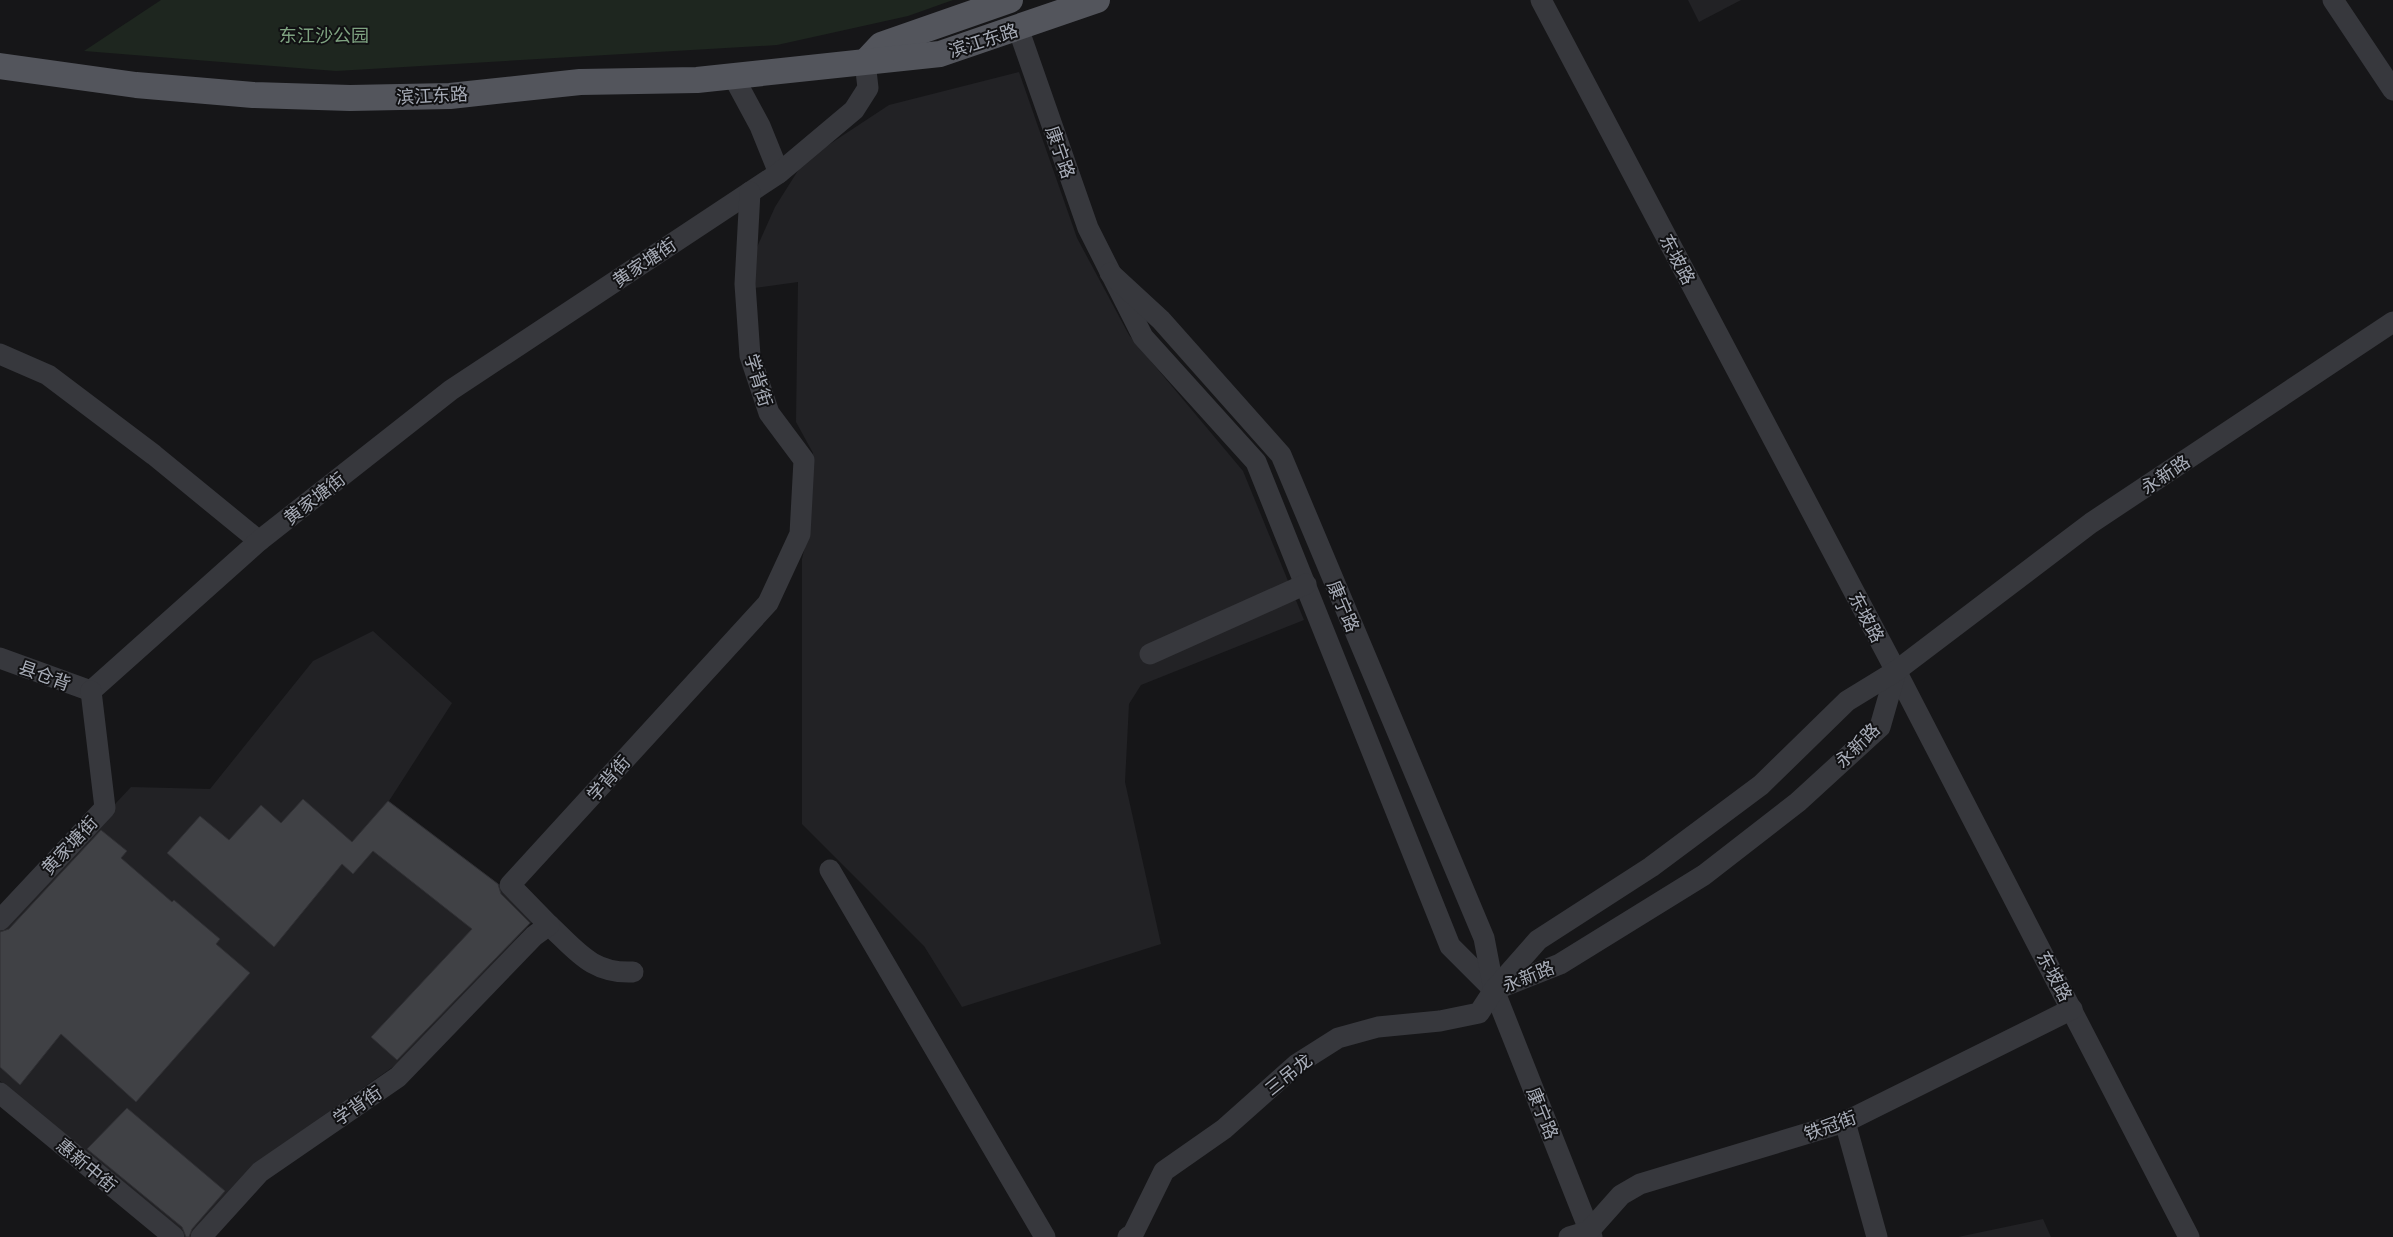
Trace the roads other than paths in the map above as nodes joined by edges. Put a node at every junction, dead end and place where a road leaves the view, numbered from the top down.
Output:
1 (1010, 0) edge
2 (1097, 0) edge
3 (1541, 0) edge
4 (2333, 0) edge
5 (1018, 28) junction
6 (864, 62) junction
7 (0, 66) edge
8 (733, 76) junction
9 (2393, 90) edge
10 (778, 173) junction
11 (750, 192) junction
12 (1110, 274) junction
13 (2393, 322) edge
14 (0, 354) edge
15 (259, 541) junction
16 (1306, 584) junction
17 (1150, 654) dead end
18 (0, 658) edge
19 (1896, 671) junction
20 (91, 692) junction
21 (830, 870) dead end
22 (0, 920) edge
23 (549, 925) junction
24 (633, 972) dead end
25 (1494, 990) junction
26 (2072, 1009) junction
27 (0, 1093) edge
28 (1845, 1122) junction
29 (1040, 1235) edge
30 (1583, 1235) edge
31 (174, 1237) edge
32 (201, 1237) edge
33 (1128, 1237) edge
34 (1877, 1237) edge
35 (2189, 1237) edge

1 - 6 main road, 滨江东路
2 - 5 main road, 滨江东路
3 - 19 street, 东坡路
4 - 9 street
5 - 6 main road, 滨江东路
5 - 12 street, 康宁路
6 - 8 main road, 滨江东路
6 - 10 street, 黄家塘街
7 - 8 main road, 滨江东路
8 - 10 street
10 - 11 street, 黄家塘街
11 - 15 street, 黄家塘街
11 - 23 street, 学背街
12 - 16 street, 康宁路
12 - 25 street, 康宁路
13 - 19 street, 永新路
14 - 15 street
15 - 20 street, 黄家塘街
16 - 17 street
16 - 25 street, 康宁路
18 - 20 street, 县仓背
19 - 25 street, 永新路
19 - 25 street, 永新路
19 - 26 street, 东坡路
20 - 22 street, 黄家塘街
21 - 29 street
23 - 24 street
23 - 32 street, 学背街
25 - 30 street, 康宁路
25 - 33 street, 三吊龙
26 - 28 street, 铁冠街
26 - 35 street, 东坡路
27 - 31 street, 惠新中街
28 - 30 street, 铁冠街
28 - 34 street

